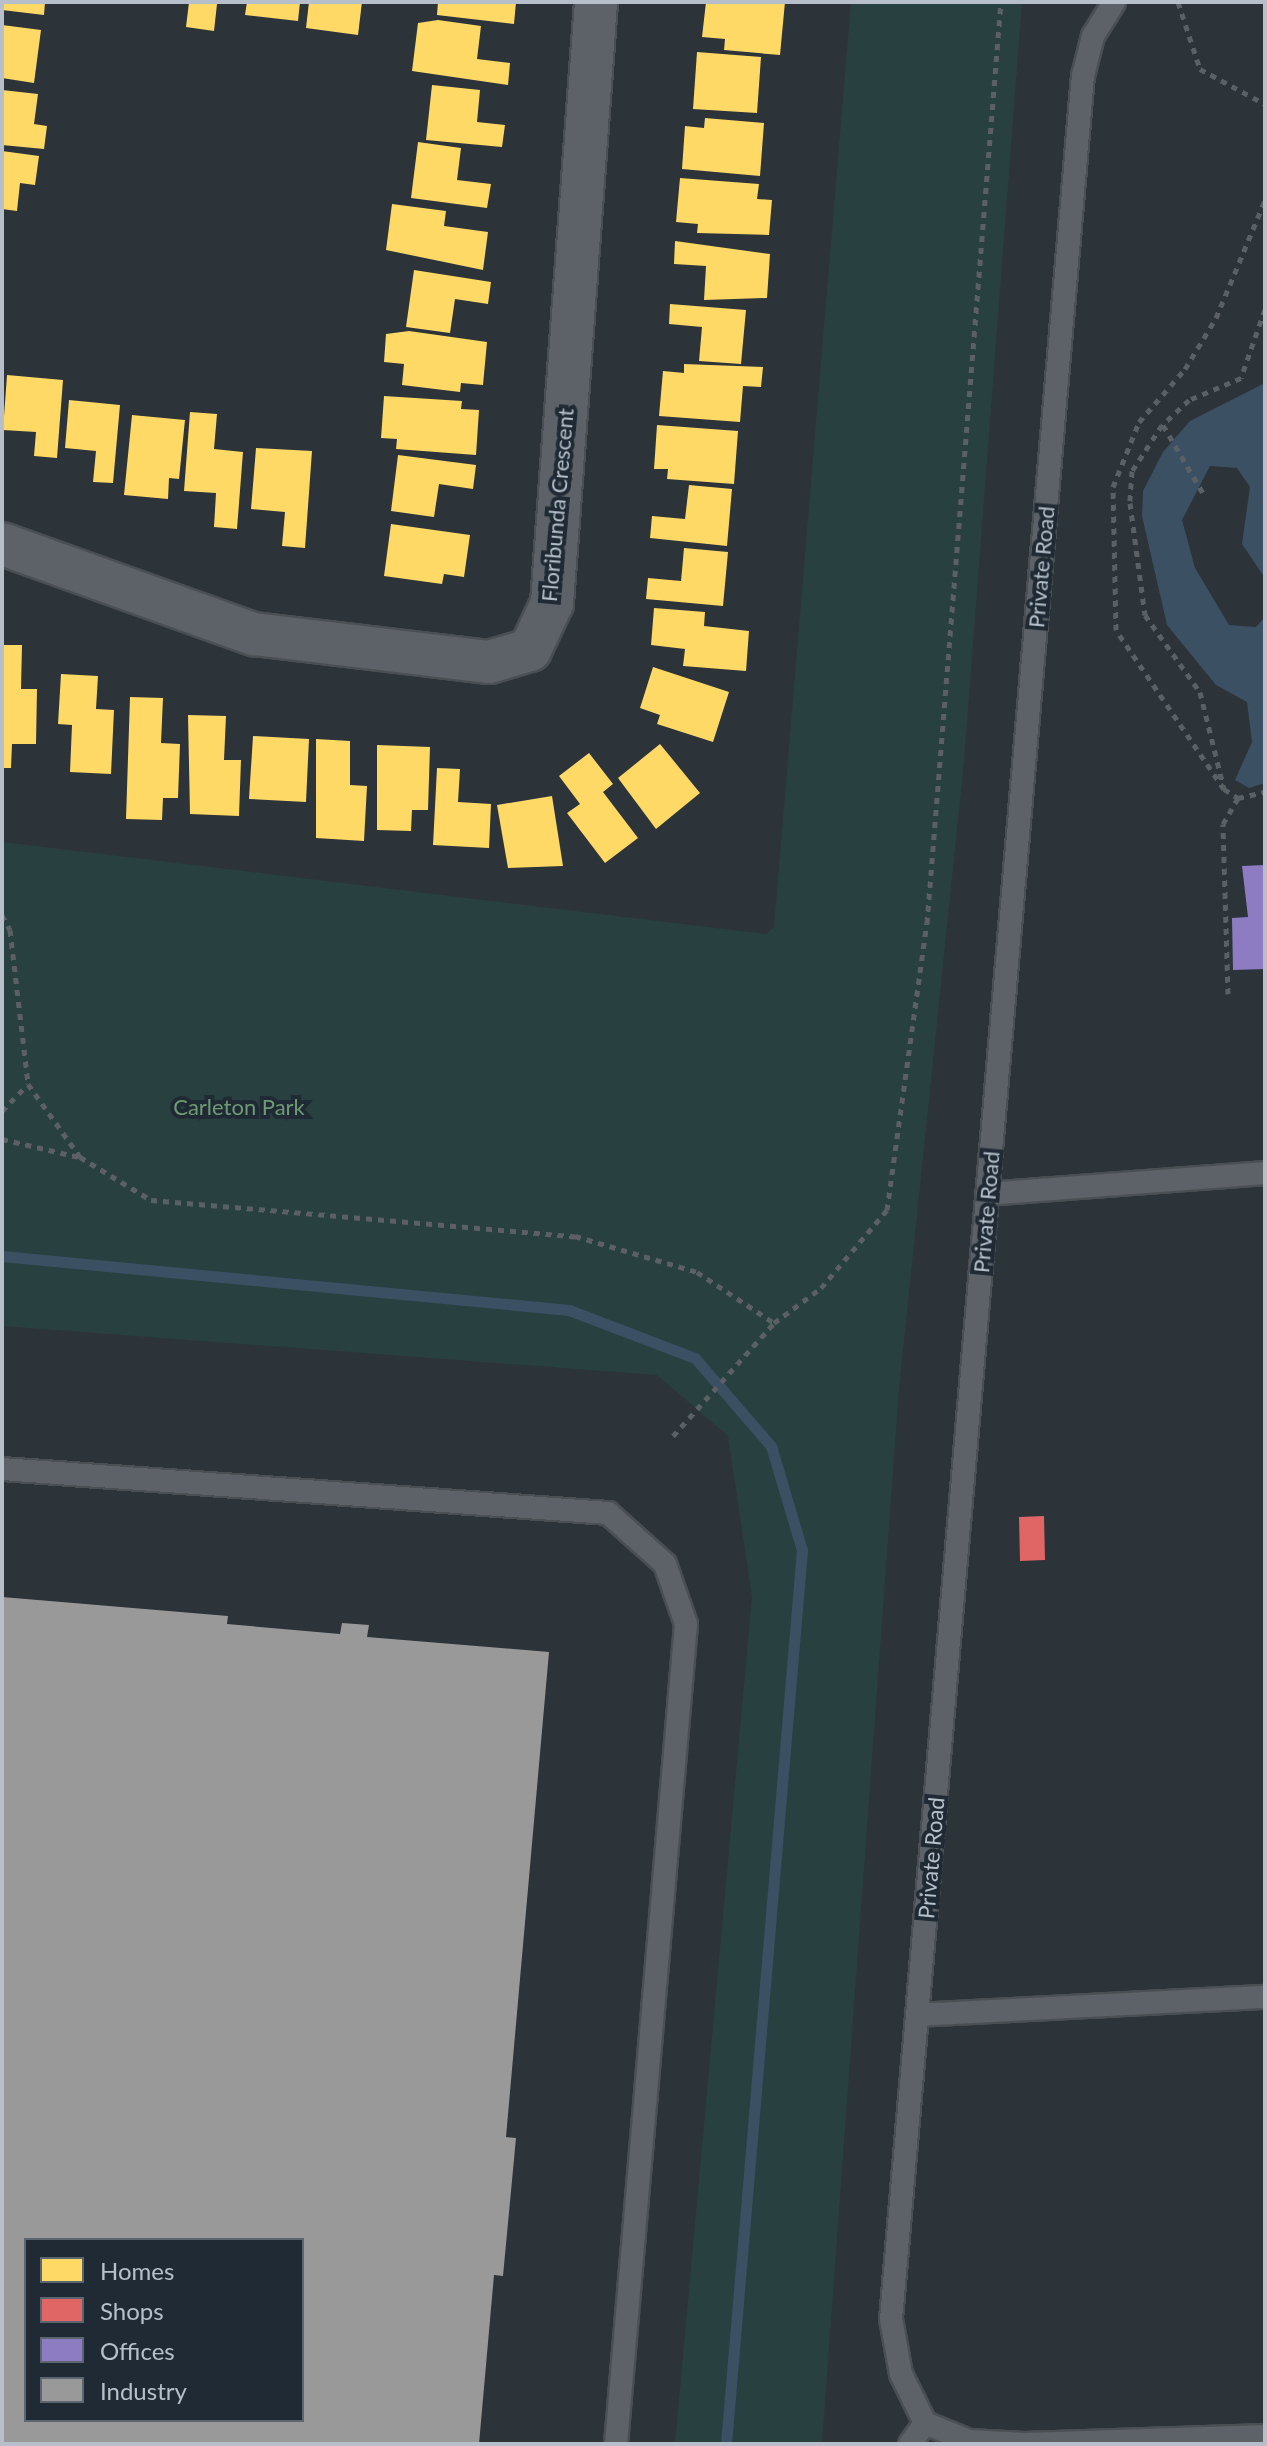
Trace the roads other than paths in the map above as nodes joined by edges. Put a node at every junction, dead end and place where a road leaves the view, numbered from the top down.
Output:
1 (596, 2) edge
2 (1114, 2) edge
3 (2, 544) edge
4 (1265, 1173) edge
5 (987, 1194) junction
6 (2, 1469) edge
7 (1265, 1997) edge
8 (917, 2015) junction
9 (925, 2423) junction
10 (1265, 2436) edge
11 (616, 2444) edge
12 (910, 2444) edge

1 - 3 street, Floribunda Crescent
2 - 5 lane, Private Road
4 - 5 lane
5 - 8 lane, Private Road
6 - 11 lane
7 - 8 lane
8 - 9 lane, Private Road
9 - 10 lane
9 - 12 lane

